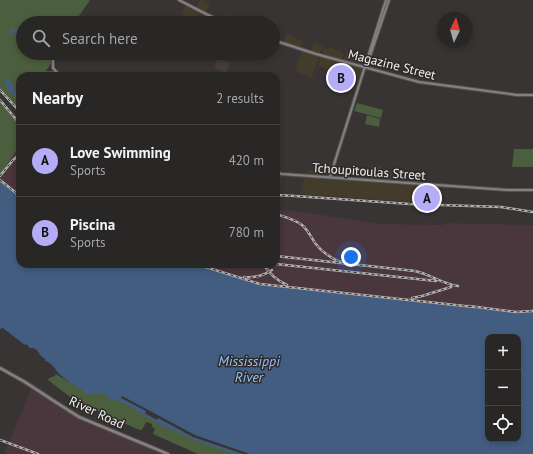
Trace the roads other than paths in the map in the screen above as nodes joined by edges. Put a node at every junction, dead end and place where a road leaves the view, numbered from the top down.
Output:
1 (179, 0) edge
2 (387, 0) edge
3 (209, 16) edge
4 (280, 42) edge
5 (53, 60) dead end
6 (364, 67) junction
7 (53, 68) junction
8 (50, 70) junction
9 (47, 72) edge
10 (54, 72) edge
11 (56, 72) edge
12 (533, 95) edge
13 (280, 173) edge
14 (330, 178) junction
15 (533, 190) edge
16 (0, 368) edge
17 (168, 454) edge

1 - 3 street
2 - 6 street
4 - 6 street, Magazine Street
5 - 7 street
6 - 12 street, Magazine Street
6 - 14 street
7 - 8 street
7 - 11 street
8 - 9 street
8 - 10 street
13 - 14 street, Tchoupitoulas Street
14 - 15 street, Tchoupitoulas Street
16 - 17 main road, River Road

